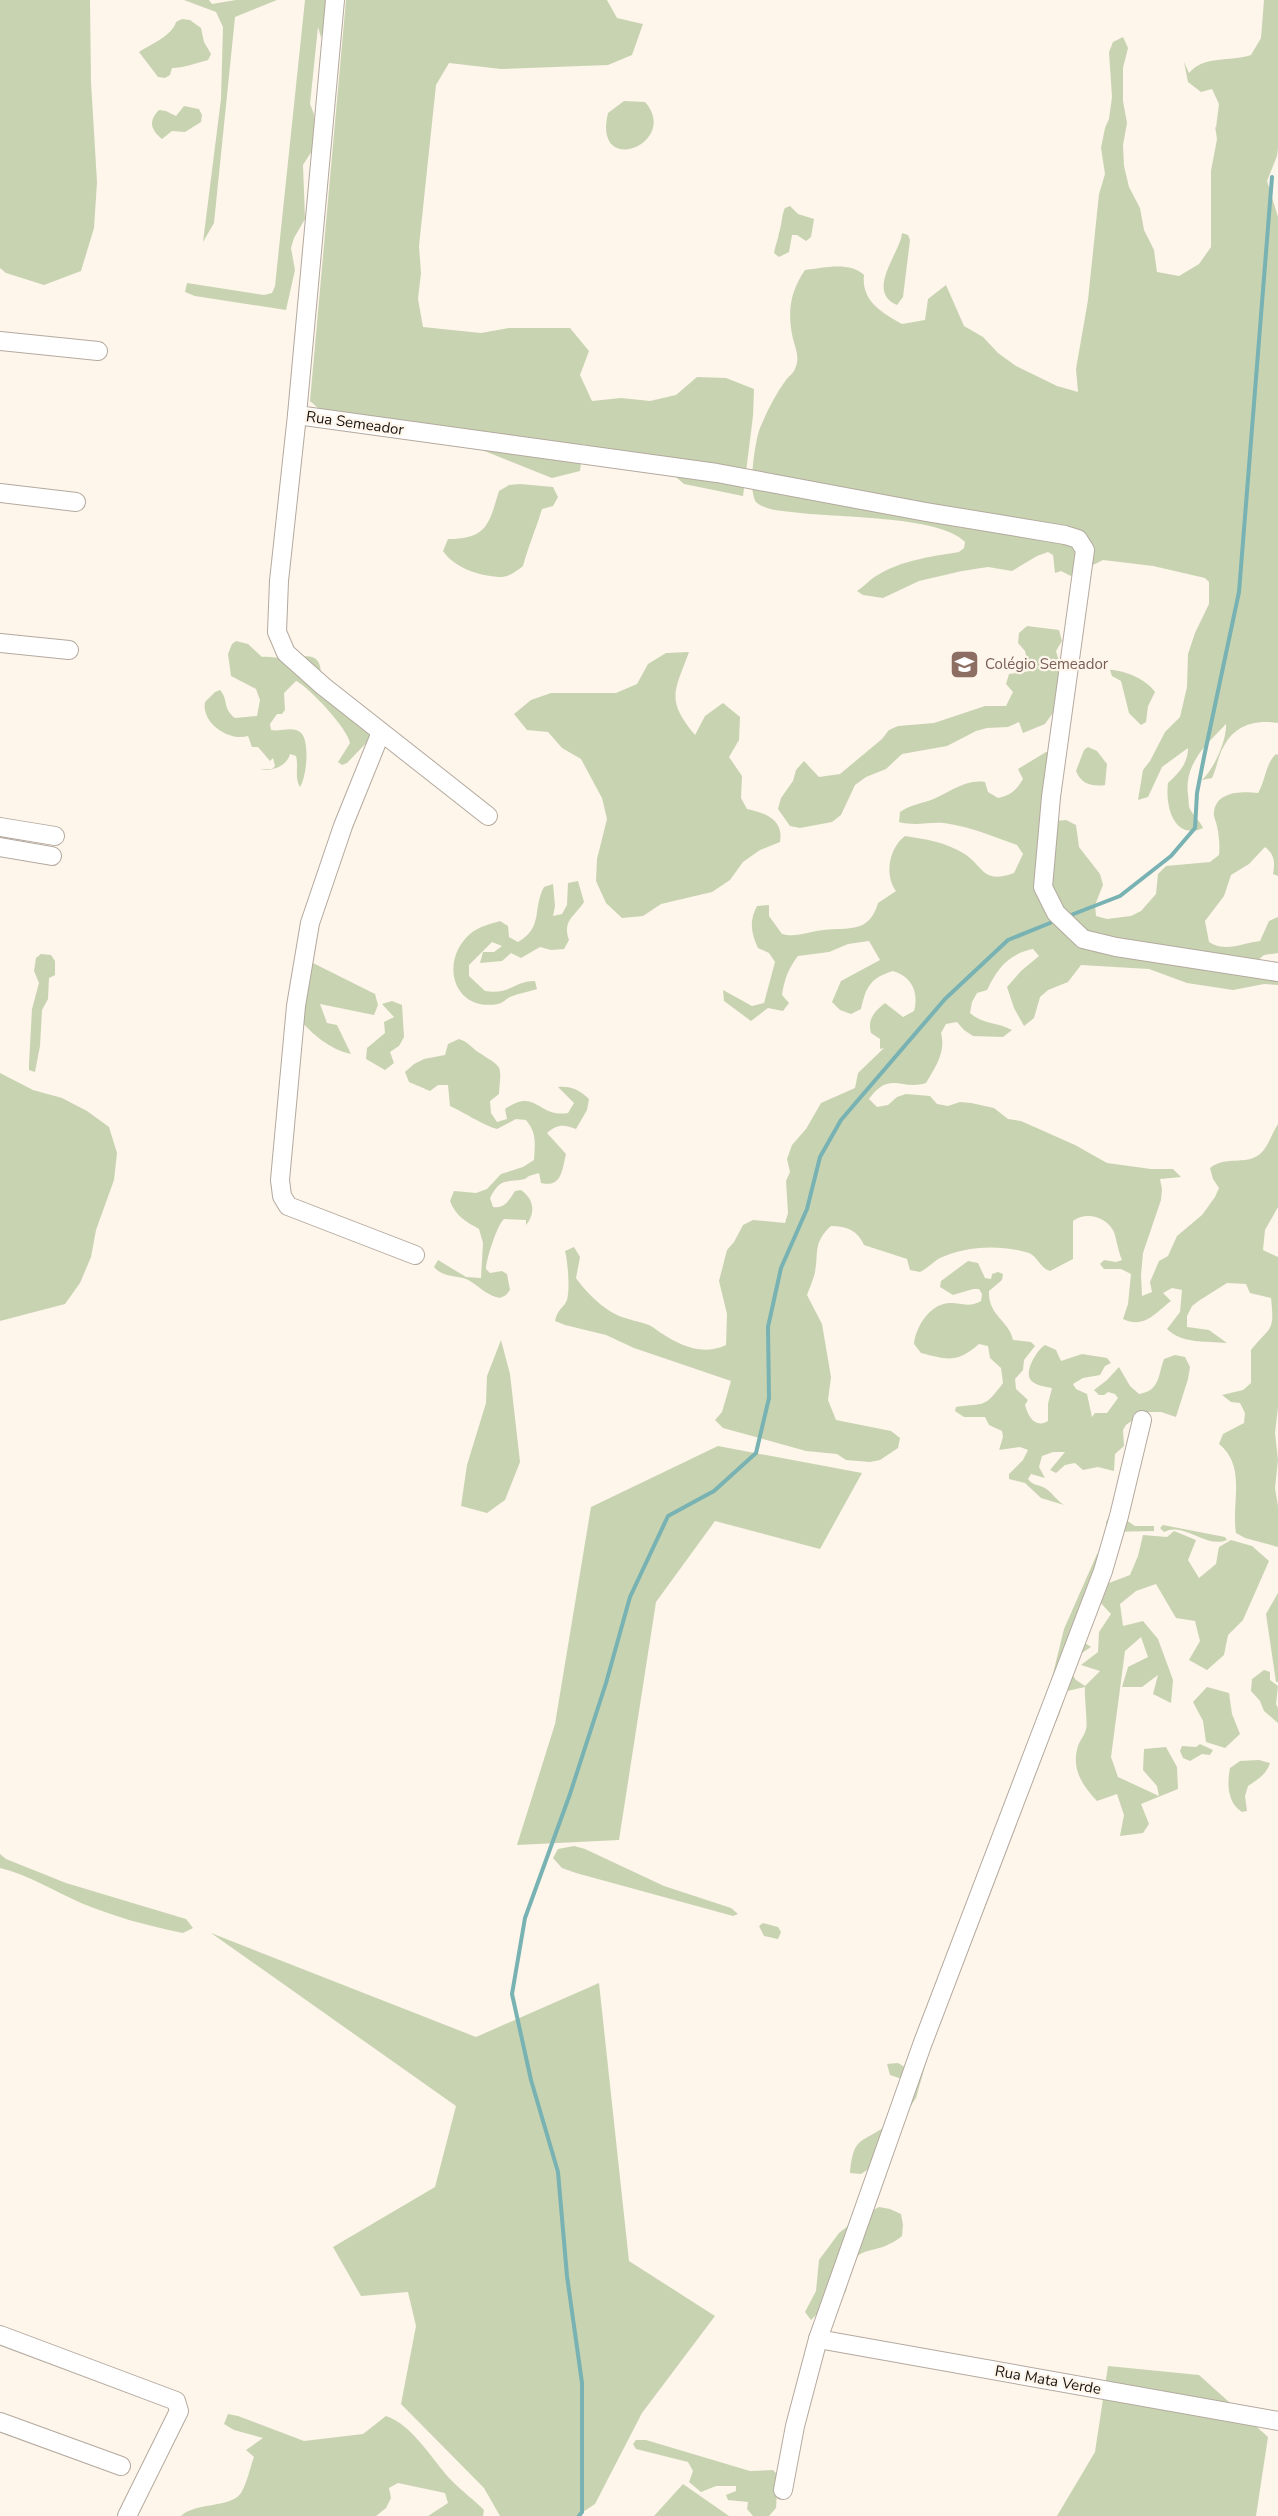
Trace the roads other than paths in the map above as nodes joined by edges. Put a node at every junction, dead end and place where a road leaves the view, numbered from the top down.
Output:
1 (335, 0) edge
2 (0, 341) edge
3 (98, 351) dead end
4 (297, 415) junction
5 (0, 493) edge
6 (76, 502) dead end
7 (0, 644) edge
8 (69, 650) dead end
9 (381, 732) junction
10 (488, 816) dead end
11 (0, 827) edge
12 (54, 836) dead end
13 (0, 847) edge
14 (52, 856) dead end
15 (1278, 972) edge
16 (415, 1255) dead end
17 (1142, 1420) dead end
18 (0, 2334) edge
19 (818, 2339) junction
20 (1278, 2421) edge
21 (0, 2422) edge
22 (121, 2466) dead end
23 (783, 2490) dead end
24 (127, 2516) edge

1 - 4 street, Rua Semeador
2 - 3 street
4 - 9 street
4 - 15 street, Rua Semeador
5 - 6 street
7 - 8 street
9 - 10 street
9 - 16 street
11 - 12 street
13 - 14 street
17 - 19 street
18 - 24 street
19 - 20 street, Rua Mata Verde
19 - 23 street
21 - 22 street

